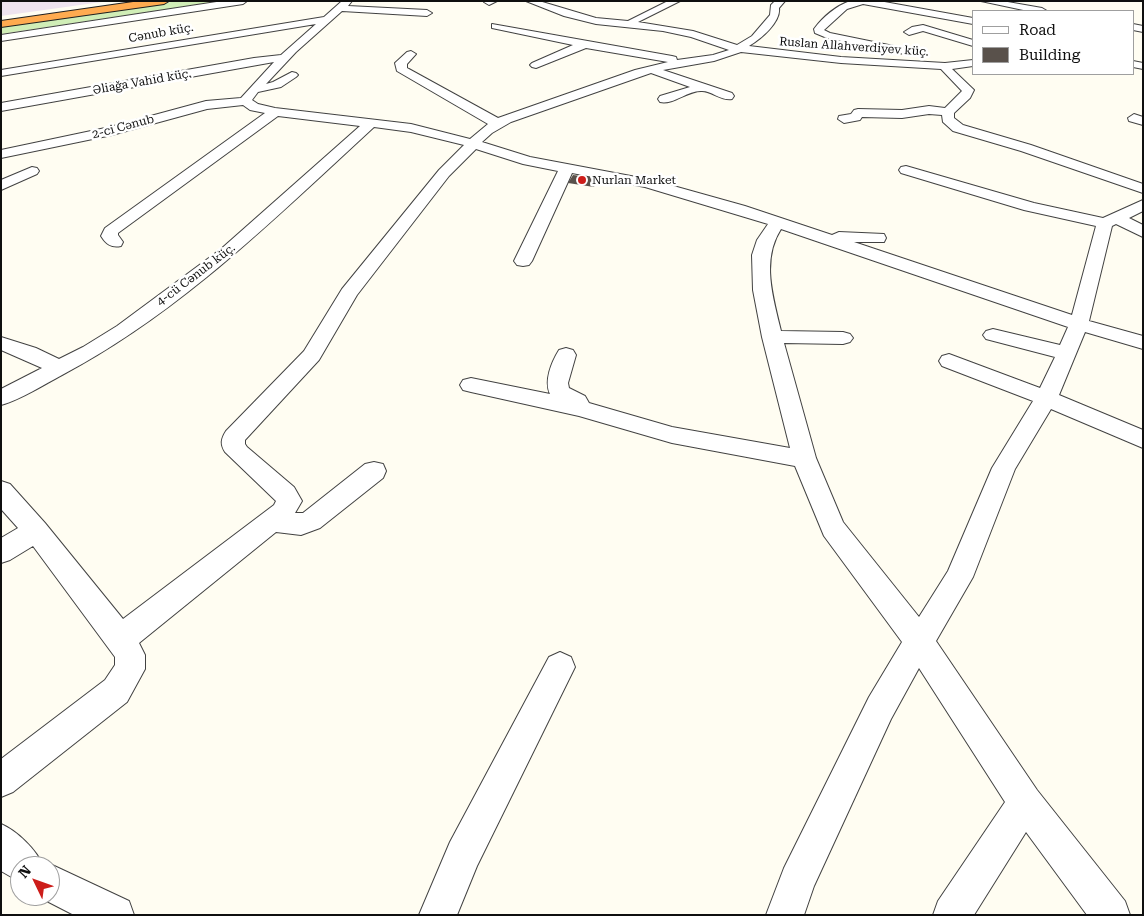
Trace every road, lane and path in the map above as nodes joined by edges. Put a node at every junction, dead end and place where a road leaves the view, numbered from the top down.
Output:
1 (138, 1) edge
2 (164, 1) edge
3 (244, 1) edge
4 (417, 1) edge
5 (493, 1) edge
6 (530, 1) edge
7 (781, 1) edge
8 (985, 1) edge
9 (489, 2) edge
10 (675, 2) edge
11 (1003, 3) edge
12 (689, 4) dead end
13 (343, 5) edge
14 (1037, 10) edge
15 (381, 11) junction
16 (392, 11) junction
17 (90, 12) junction
18 (427, 13) dead end
19 (1, 20) edge
20 (325, 20) junction
21 (972, 20) edge
22 (376, 21) dead end
23 (1, 24) edge
24 (94, 24) junction
25 (630, 24) junction
26 (495, 26) dead end
27 (909, 32) dead end
28 (1, 38) edge
29 (972, 43) edge
30 (582, 45) junction
31 (740, 48) junction
32 (918, 53) dead end
33 (411, 54) dead end
34 (934, 54) dead end
35 (284, 58) junction
36 (972, 58) edge
37 (681, 62) junction
38 (972, 63) edge
39 (536, 65) dead end
40 (945, 66) junction
41 (651, 69) junction
42 (1, 73) edge
43 (292, 75) dead end
44 (701, 87) junction
45 (250, 95) junction
46 (728, 96) dead end
47 (664, 99) dead end
48 (1, 107) edge
49 (275, 112) junction
50 (948, 112) junction
51 (841, 113) dead end
52 (370, 123) junction
53 (497, 123) junction
54 (474, 144) junction
55 (1, 154) edge
56 (567, 168) junction
57 (906, 170) dead end
58 (32, 171) dead end
59 (1, 186) edge
60 (1143, 190) edge
61 (1143, 205) edge
62 (1111, 220) junction
63 (777, 222) junction
64 (1143, 232) edge
65 (878, 238) dead end
66 (828, 240) junction
67 (115, 242) dead end
68 (523, 261) dead end
69 (1079, 324) junction
70 (994, 335) dead end
71 (772, 337) junction
72 (843, 338) dead end
73 (1, 343) edge
74 (1143, 343) edge
75 (1067, 353) junction
76 (566, 355) dead end
77 (949, 361) dead end
78 (59, 368) junction
79 (471, 386) dead end
80 (1, 398) edge
81 (1046, 398) junction
82 (580, 408) junction
83 (1143, 440) edge
84 (804, 458) junction
85 (374, 471) dead end
86 (1, 491) edge
87 (274, 521) junction
88 (36, 531) junction
89 (1, 552) edge
90 (121, 639) junction
91 (919, 640) junction
92 (560, 667) dead end
93 (1, 780) edge
94 (1025, 802) junction
95 (1, 842) edge
96 (13, 856) edge
97 (60, 888) edge
98 (115, 915) edge
99 (438, 915) edge
100 (785, 915) edge
101 (952, 915) edge
102 (1110, 915) edge

1 - 19 highway
2 - 17 highway
3 - 24 street
4 - 16 street
5 - 9 street
6 - 25 street, Ruslan Allahverdiyev küç.
7 - 31 street
8 - 11 street
10 - 12 street
10 - 25 street
11 - 14 street
13 - 15 street
13 - 20 street
15 - 16 street
15 - 22 street
16 - 18 street
17 - 23 highway
17 - 24 street
20 - 35 street
20 - 42 street, Cənub küç.
21 - 32 street
24 - 28 street
25 - 30 street
25 - 31 street, Ruslan Allahverdiyev küç.
26 - 30 street
27 - 29 street
30 - 37 street
30 - 39 street
31 - 37 street
31 - 40 street, Ruslan Allahverdiyev küç.
33 - 53 street
34 - 36 street
35 - 45 street
35 - 48 street, Əliağa Vahid küç.
37 - 41 street
38 - 40 street, Ruslan Allahverdiyev küç.
40 - 50 street
41 - 44 street
41 - 53 street
43 - 45 street, 2-ci Cənub
44 - 46 street
44 - 47 street
45 - 49 street
45 - 55 street, 2-ci Cənub
49 - 52 street
49 - 67 street
50 - 51 street
50 - 60 street
52 - 54 street
52 - 78 street, 4-cü Cənub küç.
53 - 54 street
54 - 56 street
54 - 87 street
56 - 63 street
56 - 68 street
57 - 62 street
58 - 59 street
61 - 62 street
62 - 64 street
62 - 69 street
63 - 66 street
63 - 71 street
65 - 66 street
66 - 69 street
69 - 74 street
69 - 75 street
70 - 75 street
71 - 72 street
71 - 84 street
73 - 78 street
75 - 81 street
76 - 82 street
77 - 81 street
78 - 80 street, 4-cü Cənub küç.
79 - 82 street
81 - 83 street
81 - 91 street
82 - 84 street
84 - 91 street
85 - 87 street
86 - 88 street
87 - 90 street
88 - 89 street
88 - 90 street
90 - 93 street
91 - 94 street
91 - 100 street
92 - 99 street
94 - 101 street
94 - 102 street
95 - 96 street
97 - 98 street

